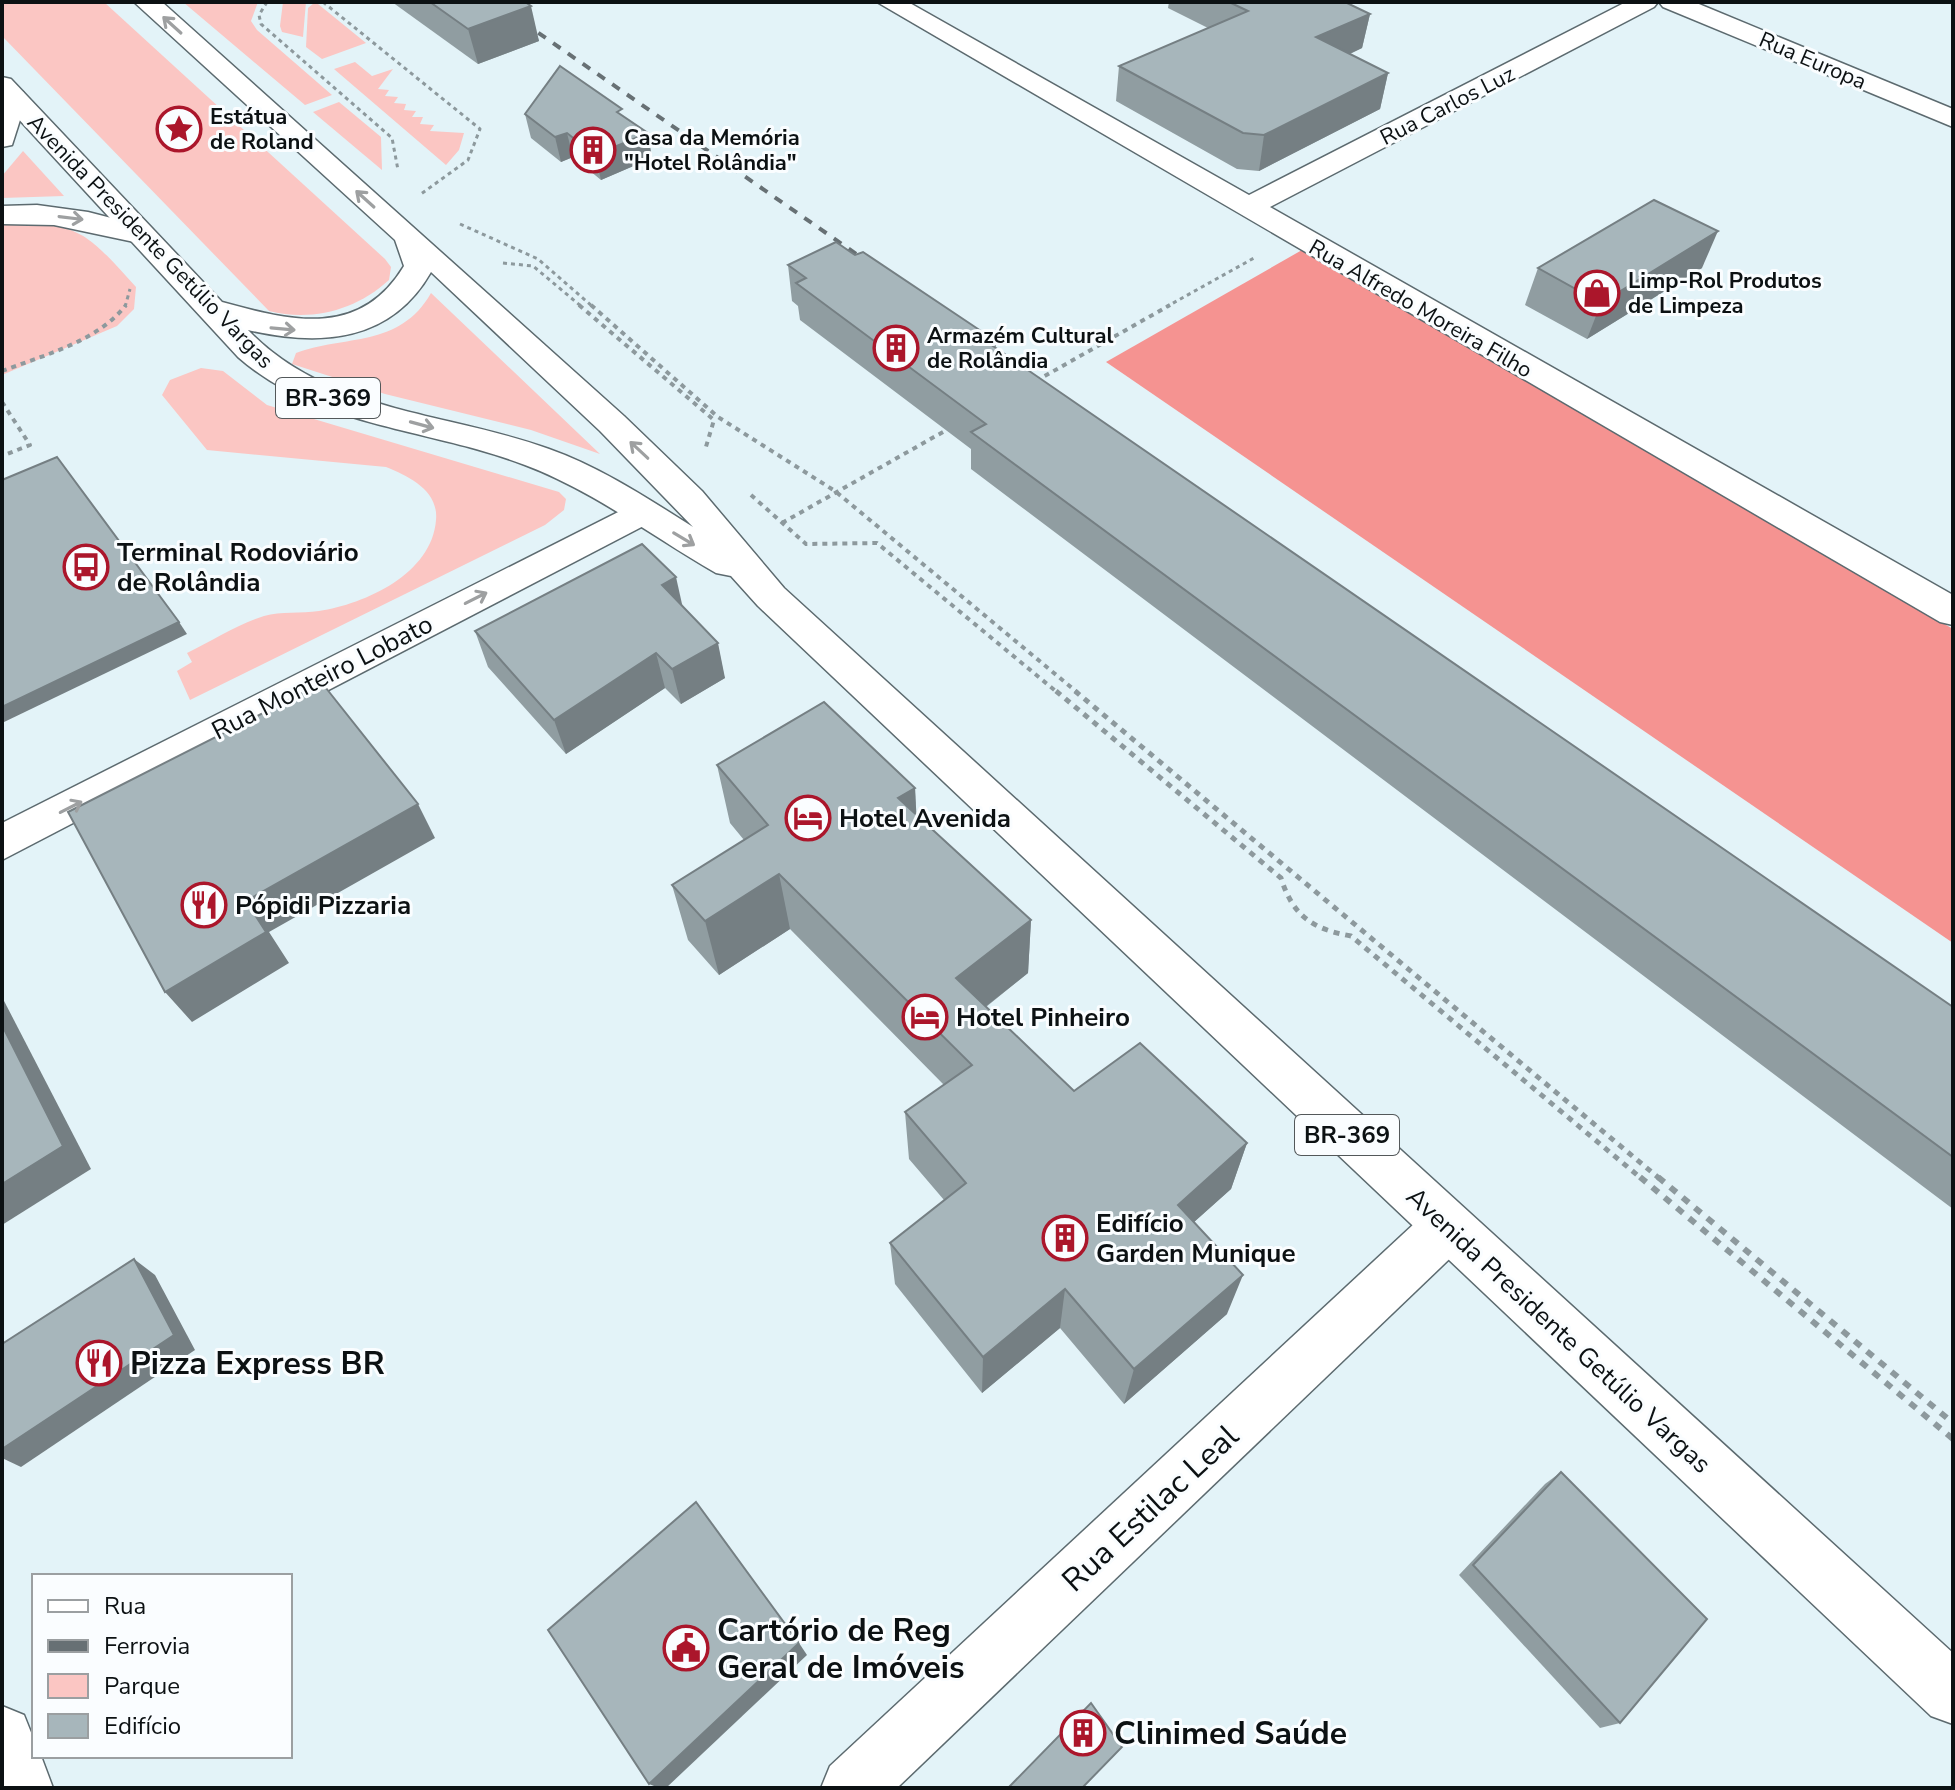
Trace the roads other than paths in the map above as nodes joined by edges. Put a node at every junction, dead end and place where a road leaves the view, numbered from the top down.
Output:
1 (147, 2) edge
2 (890, 2) edge
3 (1645, 2) edge
4 (1672, 2) edge
5 (8, 91) edge
6 (1953, 119) edge
7 (2, 139) edge
8 (1248, 207) junction
9 (2, 215) edge
10 (139, 234) junction
11 (409, 236) junction
12 (209, 308) junction
13 (642, 512) junction
14 (745, 572) junction
15 (1953, 612) edge
16 (2, 843) edge
17 (1447, 1227) junction
18 (1953, 1694) edge
19 (2, 1737) edge
20 (22, 1788) edge
21 (852, 1788) edge

11 -> 1 main road, Avenida Presidente Getúlio Vargas / BR-369
2 - 8 main road, Rua Alfredo Moreira Filho
3 - 8 main road, Rua Carlos Luz
4 - 6 main road, Rua Europa
5 - 7 main road
5 - 10 main road, Avenida Presidente Getúlio Vargas / BR-369
8 - 15 main road, Rua Alfredo Moreira Filho
9 -> 10 main road
10 - 12 main road, Avenida Presidente Getúlio Vargas / BR-369
12 -> 11 main road
14 -> 11 main road, Avenida Presidente Getúlio Vargas / BR-369
12 -> 13 main road, Avenida Presidente Getúlio Vargas / BR-369
13 -> 14 main road, Avenida Presidente Getúlio Vargas / BR-369
16 -> 13 main road, Rua Monteiro Lobato
14 - 17 main road, Avenida Presidente Getúlio Vargas / BR-369
17 - 18 main road, Avenida Presidente Getúlio Vargas / BR-369
17 - 21 main road, Rua Estilac Leal
19 - 20 main road

